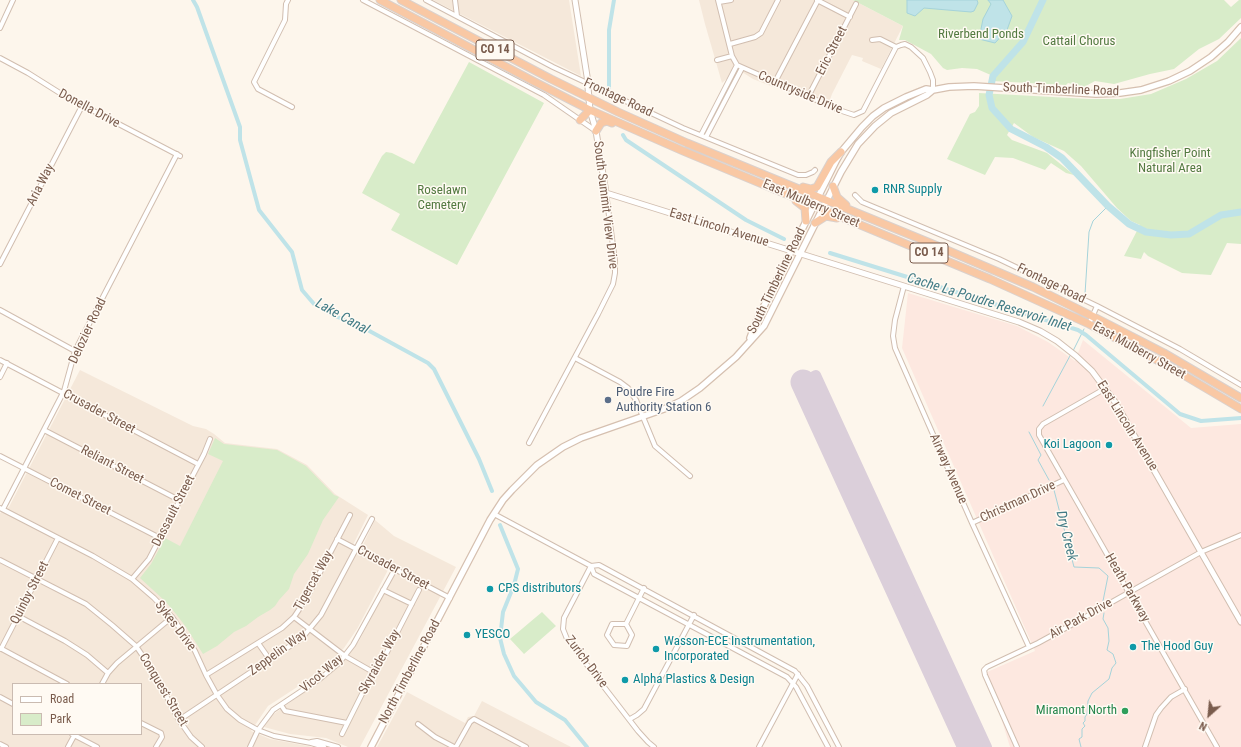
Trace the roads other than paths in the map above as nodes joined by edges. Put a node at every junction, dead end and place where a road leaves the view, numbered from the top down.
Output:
1 (13, 0) edge
2 (288, 0) edge
3 (363, 0) edge
4 (380, 0) edge
5 (401, 0) edge
6 (426, 0) edge
7 (455, 0) edge
8 (575, 0) edge
9 (731, 0) edge
10 (778, 0) edge
11 (818, 0) edge
12 (718, 1) edge
13 (856, 4) dead end
14 (457, 16) junction
15 (850, 17) junction
16 (1241, 27) edge
17 (0, 28) edge
18 (872, 40) dead end
19 (730, 44) junction
20 (896, 47) junction
21 (732, 56) junction
22 (0, 58) edge
23 (717, 60) dead end
24 (737, 65) junction
25 (742, 68) junction
26 (775, 82) junction
27 (588, 85) junction
28 (933, 90) junction
29 (808, 97) junction
30 (590, 98) junction
31 (82, 106) junction
32 (292, 107) dead end
33 (590, 110) junction
34 (580, 120) junction
35 (636, 130) junction
36 (596, 131) junction
37 (701, 135) junction
38 (706, 137) junction
39 (841, 152) junction
40 (178, 155) joint
41 (738, 164) junction
42 (721, 167) junction
43 (815, 170) dead end
44 (833, 186) junction
45 (606, 193) junction
46 (855, 195) dead end
47 (818, 197) junction
48 (826, 200) junction
49 (814, 205) junction
50 (822, 208) junction
51 (806, 221) junction
52 (815, 223) junction
53 (919, 239) junction
54 (899, 240) junction
55 (791, 251) junction
56 (800, 254) junction
57 (0, 264) edge
58 (904, 286) junction
59 (1097, 306) junction
60 (0, 310) edge
61 (1092, 316) junction
62 (1088, 324) junction
63 (748, 342) junction
64 (75, 351) junction
65 (574, 358) junction
66 (0, 360) edge
67 (7, 363) junction
68 (0, 377) edge
69 (1241, 385) edge
70 (1106, 388) junction
71 (63, 393) junction
72 (1241, 399) edge
73 (1241, 409) edge
74 (642, 417) junction
75 (44, 430) junction
76 (210, 439) dead end
77 (529, 443) dead end
78 (0, 456) edge
79 (198, 464) junction
80 (24, 468) junction
81 (690, 476) dead end
82 (1064, 480) junction
83 (179, 500) junction
84 (1, 508) edge
85 (494, 514) junction
86 (350, 515) dead end
87 (372, 519) dead end
88 (972, 523) junction
89 (1241, 536) edge
90 (58, 538) junction
91 (160, 538) junction
92 (337, 539) junction
93 (357, 549) junction
94 (1201, 552) junction
95 (0, 560) edge
96 (591, 566) junction
97 (394, 569) junction
98 (37, 579) junction
99 (132, 579) junction
100 (644, 588) junction
101 (383, 590) junction
102 (419, 590) dead end
103 (1129, 593) junction
104 (450, 598) junction
105 (639, 598) junction
106 (412, 604) junction
107 (694, 615) junction
108 (18, 616) junction
109 (172, 617) junction
110 (294, 617) junction
111 (1241, 622) edge
112 (626, 624) junction
113 (689, 624) junction
114 (311, 630) junction
115 (258, 643) junction
116 (136, 646) junction
117 (1029, 647) junction
118 (0, 648) edge
119 (344, 656) junction
120 (270, 660) junction
121 (374, 672) junction
122 (108, 673) junction
123 (798, 674) junction
124 (206, 675) junction
125 (64, 683) edge
126 (103, 683) edge
127 (793, 683) junction
128 (1185, 689) junction
129 (217, 695) junction
130 (0, 698) edge
131 (12, 704) edge
132 (281, 705) junction
133 (630, 719) junction
134 (179, 720) junction
135 (142, 723) edge
136 (347, 723) junction
137 (418, 724) dead end
138 (258, 730) junction
139 (342, 734) dead end
140 (74, 735) edge
141 (76, 735) edge
142 (310, 745) edge
143 (68, 747) edge
144 (96, 747) edge
145 (156, 747) edge
146 (202, 747) edge
147 (250, 747) edge
148 (324, 747) edge
149 (338, 747) edge
150 (371, 747) edge
151 (455, 747) edge
152 (526, 747) edge
153 (654, 747) edge
154 (759, 747) edge
155 (828, 747) edge
156 (839, 747) edge
157 (1018, 747) edge
158 (1145, 747) edge
159 (1217, 747) edge

1 - 17 street
2 - 32 street
3 - 34 street
4 - 33 highway, East Mulberry Street / CO 14
5 - 30 highway, East Mulberry Street / CO 14
6 - 14 street, Frontage Road
7 - 14 street
8 - 27 street, South Summit View Drive
9 - 12 street
10 - 19 street
11 - 15 street
11 - 26 street
12 - 19 street, Countryside Drive
13 - 15 street, Eric Street
14 - 27 street, Frontage Road
15 - 29 street, Eric Street
16 - 28 main road, South Timberline Road
18 - 20 street
19 - 21 street, Countryside Drive
20 - 28 street
20 - 29 street, Countryside Drive
21 - 23 street
21 - 24 street, Countryside Drive
22 - 31 street, Donella Drive
24 - 25 street, Countryside Drive
24 - 37 street
25 - 26 street, Countryside Drive
25 - 38 street, Countryside Drive
26 - 29 street, Countryside Drive
27 - 30 street, South Summit View Drive
27 - 37 street, Frontage Road
28 - 39 main road, South Timberline Road
28 - 44 main road, South Timberline Road
30 - 33 street, South Summit View Drive
30 - 41 highway, East Mulberry Street / CO 14
31 - 40 street, Donella Drive
31 - 57 street, Aria Way
33 - 34 highway
33 - 35 highway, East Mulberry Street / CO 14
33 - 36 street, South Summit View Drive
34 - 36 street
35 - 36 highway
35 - 42 highway, East Mulberry Street / CO 14
36 - 45 street, South Summit View Drive
37 - 38 street, Frontage Road
38 - 43 street, Frontage Road
39 - 41 highway
39 - 47 main road, South Timberline Road
40 - 64 street, Delozier Road
41 - 47 highway, East Mulberry Street / CO 14
42 - 49 highway, East Mulberry Street / CO 14
42 - 51 highway
44 - 48 main road, South Timberline Road
44 - 53 highway
45 - 55 street, East Lincoln Avenue
45 - 65 street, South Summit View Drive
46 - 59 street, Frontage Road
47 - 48 highway, East Mulberry Street / CO 14
47 - 49 main road, South Timberline Road
48 - 50 main road, South Timberline Road
48 - 53 highway, East Mulberry Street / CO 14
49 - 50 highway, East Mulberry Street / CO 14
49 - 51 main road, South Timberline Road
50 - 52 main road, South Timberline Road
50 - 54 highway, East Mulberry Street / CO 14
51 - 55 main road, South Timberline Road
52 - 54 highway
52 - 56 main road, South Timberline Road
53 - 61 highway, East Mulberry Street / CO 14
54 - 62 highway, East Mulberry Street / CO 14
55 - 56 street, East Lincoln Avenue
55 - 63 main road, South Timberline Road
56 - 58 street, East Lincoln Avenue
56 - 63 main road, South Timberline Road
58 - 70 street, East Lincoln Avenue
58 - 88 street, Airway Avenue
59 - 61 street
59 - 69 street, Frontage Road
60 - 64 street
61 - 62 street
61 - 72 highway, East Mulberry Street / CO 14
62 - 73 highway, East Mulberry Street / CO 14
63 - 74 main road, South Timberline Road
64 - 71 street, Delozier Road
65 - 74 street
65 - 77 street, South Summit View Drive
66 - 67 street, Crusader Street
67 - 68 street
67 - 71 street, Crusader Street
70 - 82 street, Heath Parkway
70 - 94 street, East Lincoln Avenue
71 - 75 street, Delozier Road
71 - 79 street, Crusader Street
74 - 81 street
74 - 85 main road, South Timberline Road
75 - 80 street, Delozier Road
75 - 83 street, Reliant Street
76 - 79 street, Dassault Street
78 - 80 street, Comet Street
79 - 83 street, Dassault Street
80 - 84 street, Delozier Road
80 - 91 street, Comet Street
82 - 88 street, Christman Drive
82 - 103 street, Heath Parkway
83 - 91 street, Dassault Street
84 - 90 street, Sykes Drive
85 - 96 street
85 - 104 main road, North Timberline Road
86 - 92 street, Tigercat Way
87 - 93 street, Zeppelin Way
88 - 117 street, Airway Avenue
89 - 94 street, Air Park Drive
90 - 98 street, Quinby Street
90 - 99 street, Sykes Drive
91 - 99 street, Dassault Street
92 - 93 street, Crusader Street
92 - 110 street, Tigercat Way
93 - 97 street, Crusader Street
93 - 114 street, Zeppelin Way
94 - 103 street, Air Park Drive
94 - 111 street, East Lincoln Avenue
95 - 98 street, Conquest Street
96 - 100 street
96 - 105 street
96 - 133 street, Zurich Drive
97 - 101 street, Vicot Way
97 - 104 street, Crusader Street
98 - 108 street, Quinby Street
98 - 116 street, Conquest Street
99 - 109 street, Sykes Drive
100 - 105 street
100 - 107 street
101 - 106 street
101 - 119 street, Vicot Way
102 - 106 street, Skyraider Way
103 - 117 street, Air Park Drive
103 - 128 street, Heath Parkway
104 - 150 main road, North Timberline Road
105 - 112 street
105 - 113 street
106 - 121 street, Skyraider Way
107 - 113 street
107 - 123 street
108 - 118 street, Quinby Street
108 - 122 street
109 - 116 street
109 - 124 street, Sykes Drive
110 - 114 street
110 - 115 street, Tigercat Way
112 - 112 street
113 - 127 street
113 - 133 street
114 - 119 street
114 - 120 street, Zeppelin Way
115 - 120 street
115 - 124 street, Tigercat Way
116 - 122 street
116 - 134 street, Conquest Street
117 - 157 street, Air Park Drive
118 - 125 street
119 - 121 street
119 - 132 street, Vicot Way
120 - 129 street, Zeppelin Way
121 - 136 street, Skyraider Way
122 - 126 street
123 - 127 street
123 - 156 street
124 - 129 street, Sykes Drive
127 - 154 street
127 - 155 street
128 - 158 street
128 - 159 street, Heath Parkway
129 - 134 street, Zeppelin Way
129 - 138 street, Sykes Drive
130 - 131 street
132 - 136 street
132 - 138 street, Vicot Way
133 - 153 street, Zurich Drive
134 - 146 street, Conquest Street
135 - 145 street
136 - 139 street, Skyraider Way
137 - 151 street
138 - 142 street, Sykes Drive
138 - 147 street, Vicot Way
140 - 143 street
141 - 144 street
142 - 148 street
142 - 149 street
151 - 152 street

